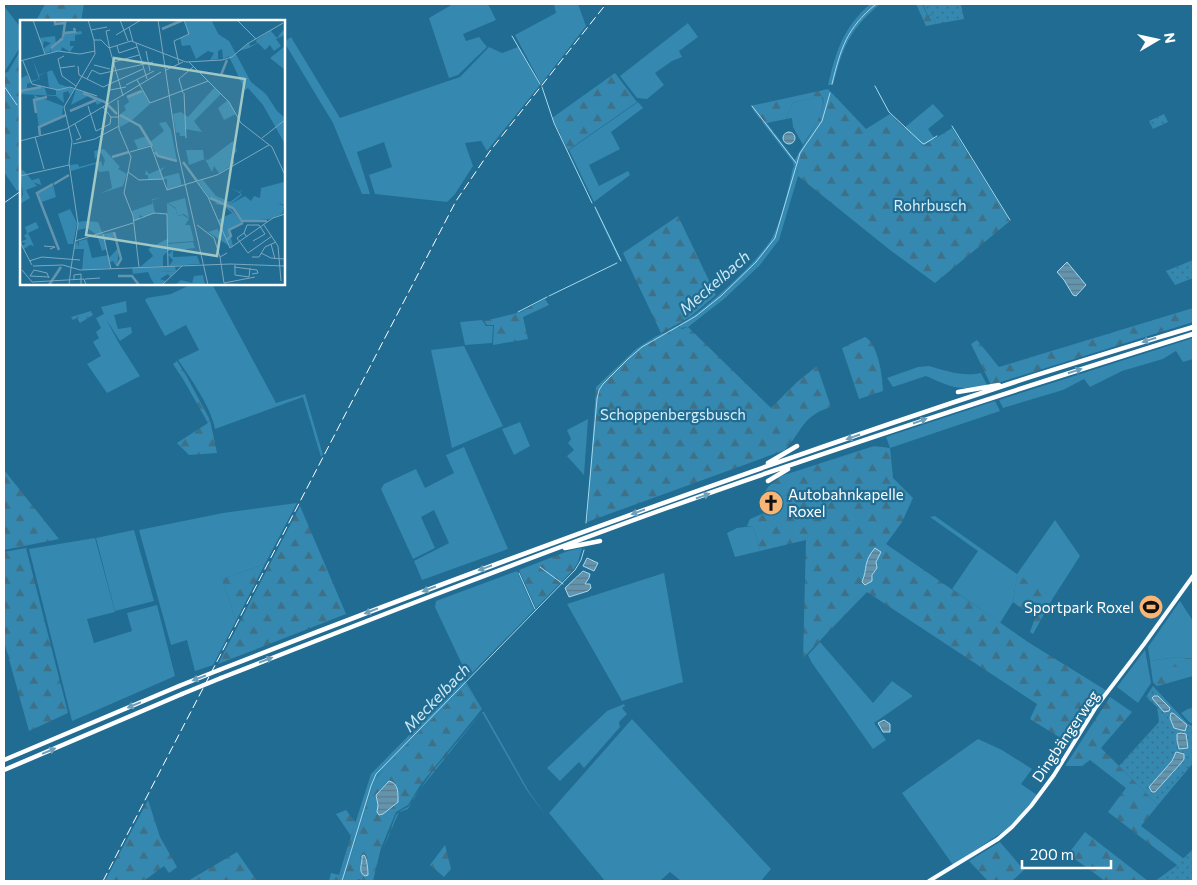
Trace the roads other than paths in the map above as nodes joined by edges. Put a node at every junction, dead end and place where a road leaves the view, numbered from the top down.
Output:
1 (1193, 327) edge
2 (1193, 334) edge
3 (1015, 382) junction
4 (958, 392) dead end
5 (797, 446) dead end
6 (806, 460) junction
7 (753, 471) junction
8 (768, 481) dead end
9 (600, 541) dead end
10 (551, 550) junction
11 (1193, 576) edge
12 (4, 760) edge
13 (4, 770) edge
14 (929, 881) edge

1 -> 3 highway
6 -> 2 highway
3 - 4 highway
3 -> 7 highway
5 - 7 highway
6 - 8 highway
10 -> 6 highway
7 -> 12 highway, bridge
9 - 10 highway
13 -> 10 highway, bridge
11 - 14 main road, Dingbängerweg

